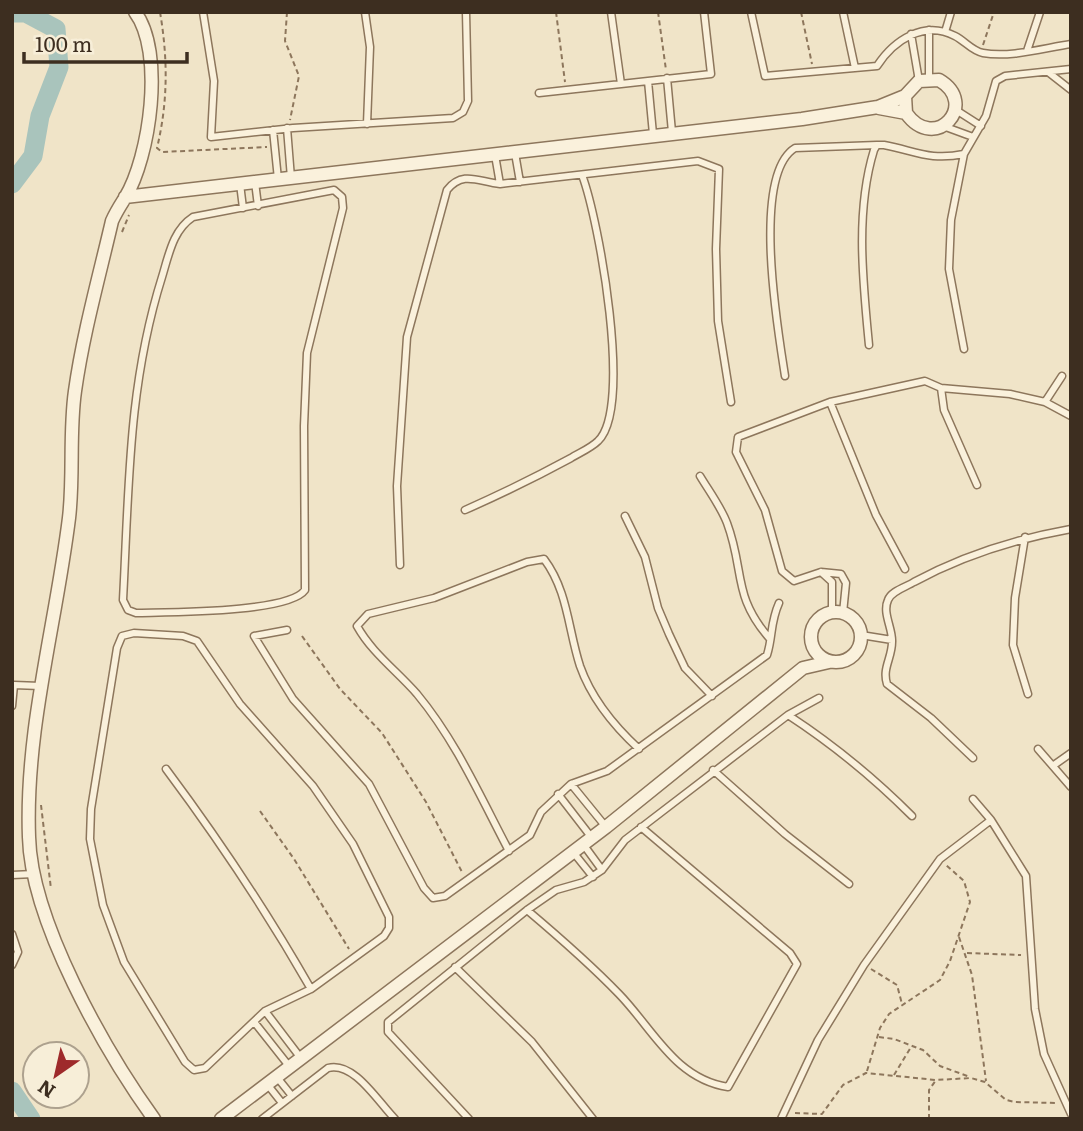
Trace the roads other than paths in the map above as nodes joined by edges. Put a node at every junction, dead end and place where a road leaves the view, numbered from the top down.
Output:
1 (135, 12) edge
2 (145, 12) edge
3 (203, 12) edge
4 (365, 12) edge
5 (466, 12) edge
6 (611, 12) edge
7 (704, 12) edge
8 (751, 12) edge
9 (844, 12) edge
10 (951, 12) edge
11 (1040, 12) edge
12 (929, 30) junction
13 (945, 32) junction
14 (911, 34) junction
15 (150, 43) junction
16 (1071, 44) edge
17 (1027, 51) junction
18 (855, 68) junction
19 (1071, 69) edge
20 (1046, 71) junction
21 (667, 79) junction
22 (924, 79) junction
23 (648, 81) junction
24 (621, 84) junction
25 (1071, 90) edge
26 (539, 93) dead end
27 (905, 96) junction
28 (878, 107) junction
29 (955, 110) junction
30 (906, 114) junction
31 (367, 124) junction
32 (943, 126) junction
33 (981, 126) junction
34 (290, 128) junction
35 (273, 130) junction
36 (672, 132) junction
37 (653, 134) junction
38 (973, 137) junction
39 (877, 145) junction
40 (515, 151) junction
41 (495, 153) junction
42 (964, 154) junction
43 (582, 175) junction
44 (285, 178) junction
45 (254, 182) junction
46 (520, 182) junction
47 (240, 184) junction
48 (500, 184) junction
49 (125, 197) junction
50 (258, 206) junction
51 (243, 208) junction
52 (869, 345) dead end
53 (964, 349) dead end
54 (785, 376) dead end
55 (1062, 376) dead end
56 (941, 388) junction
57 (830, 401) junction
58 (731, 402) dead end
59 (1045, 402) junction
60 (1071, 416) edge
61 (700, 476) dead end
62 (977, 485) dead end
63 (465, 510) dead end
64 (625, 516) dead end
65 (1071, 529) edge
66 (1025, 537) junction
67 (400, 565) dead end
68 (905, 569) dead end
69 (821, 572) junction
70 (779, 603) dead end
71 (837, 613) junction
72 (287, 630) dead end
73 (861, 635) junction
74 (892, 640) junction
75 (772, 641) junction
76 (811, 643) junction
77 (829, 662) junction
78 (803, 668) junction
79 (13, 684) edge
80 (42, 686) junction
81 (1028, 694) dead end
82 (712, 696) junction
83 (819, 698) dead end
84 (12, 706) edge
85 (788, 715) junction
86 (1038, 749) dead end
87 (639, 750) junction
88 (1071, 753) edge
89 (973, 758) dead end
90 (1054, 765) junction
91 (166, 769) dead end
92 (713, 770) junction
93 (571, 784) junction
94 (1071, 787) edge
95 (558, 794) junction
96 (973, 799) dead end
97 (912, 816) dead end
98 (991, 820) junction
99 (606, 827) junction
100 (641, 827) junction
101 (582, 845) junction
102 (509, 851) junction
103 (602, 870) junction
104 (34, 874) junction
105 (12, 875) edge
106 (593, 877) junction
107 (849, 884) dead end
108 (527, 910) junction
109 (12, 934) edge
110 (12, 965) edge
111 (455, 967) junction
112 (311, 989) junction
113 (265, 1011) junction
114 (255, 1023) junction
115 (300, 1057) junction
116 (289, 1066) junction
117 (271, 1079) junction
118 (292, 1096) junction
119 (282, 1104) junction
120 (1071, 1114) edge
121 (782, 1115) edge
122 (154, 1119) edge
123 (221, 1119) edge
124 (262, 1119) edge
125 (394, 1119) edge
126 (469, 1119) edge
127 (593, 1119) edge

1 - 15 street
2 - 15 street
3 - 35 lane
4 - 31 lane
5 - 31 lane
6 - 24 lane
7 - 21 lane
8 - 18 lane
9 - 18 lane
10 - 13 lane
11 - 17 lane
12 - 13 lane
12 - 14 lane
12 - 22 lane
13 - 17 lane
14 - 18 lane
14 - 22 lane
15 - 49 street
16 - 17 lane
19 - 20 lane
20 - 25 lane
20 - 33 lane
21 - 23 lane
21 - 36 lane
22 - 27 street
22 - 29 street
23 - 24 lane
23 - 37 lane
24 - 26 lane
27 - 28 street
27 - 30 street
28 - 30 street
28 - 36 street
29 - 32 street
29 - 33 lane
30 - 32 street
31 - 34 lane
32 - 38 lane
33 - 38 lane
34 - 35 lane
34 - 44 lane
35 - 44 lane
36 - 37 street
37 - 40 street
38 - 42 lane
39 - 42 lane
39 - 52 lane
39 - 54 lane
40 - 41 street
40 - 46 lane
41 - 44 street
41 - 48 lane
42 - 53 lane
43 - 46 lane
43 - 58 lane
43 - 63 lane
44 - 45 street
45 - 47 street
45 - 50 lane
46 - 48 lane
47 - 49 street
47 - 51 lane
48 - 67 lane
49 - 80 street
50 - 51 lane
50 - 51 lane
55 - 59 lane
56 - 57 lane
56 - 59 lane
56 - 62 lane
57 - 68 lane
57 - 69 lane
59 - 60 lane
61 - 75 lane
64 - 82 lane
65 - 66 lane
66 - 74 lane
66 - 81 lane
69 - 71 lane
69 - 71 lane
70 - 75 lane
71 - 73 street
71 - 76 street
72 - 102 lane
73 - 74 lane
73 - 77 street
74 - 89 lane
75 - 82 lane
76 - 77 street
76 - 78 street
77 - 78 street
78 - 99 street
79 - 80 lane
79 - 84 lane
80 - 104 street
82 - 87 lane
83 - 85 lane
85 - 92 lane
85 - 97 lane
86 - 90 lane
87 - 93 lane
87 - 102 lane
88 - 90 lane
90 - 94 lane
91 - 112 lane
92 - 100 lane
92 - 107 lane
93 - 95 lane
93 - 99 lane
95 - 101 lane
95 - 102 lane
96 - 98 lane
98 - 120 lane
98 - 121 lane
99 - 101 street
100 - 103 lane
100 - 108 lane
101 - 103 lane
101 - 106 lane
101 - 115 street
103 - 106 lane
104 - 105 lane
104 - 122 street
106 - 108 lane
108 - 111 lane
109 - 110 lane
111 - 126 lane
111 - 127 lane
112 - 113 lane
112 - 114 lane
113 - 114 lane
113 - 115 lane
114 - 116 lane
115 - 116 street
116 - 117 street
117 - 118 lane
117 - 119 lane
117 - 123 street
118 - 119 lane
118 - 125 lane
119 - 124 lane

